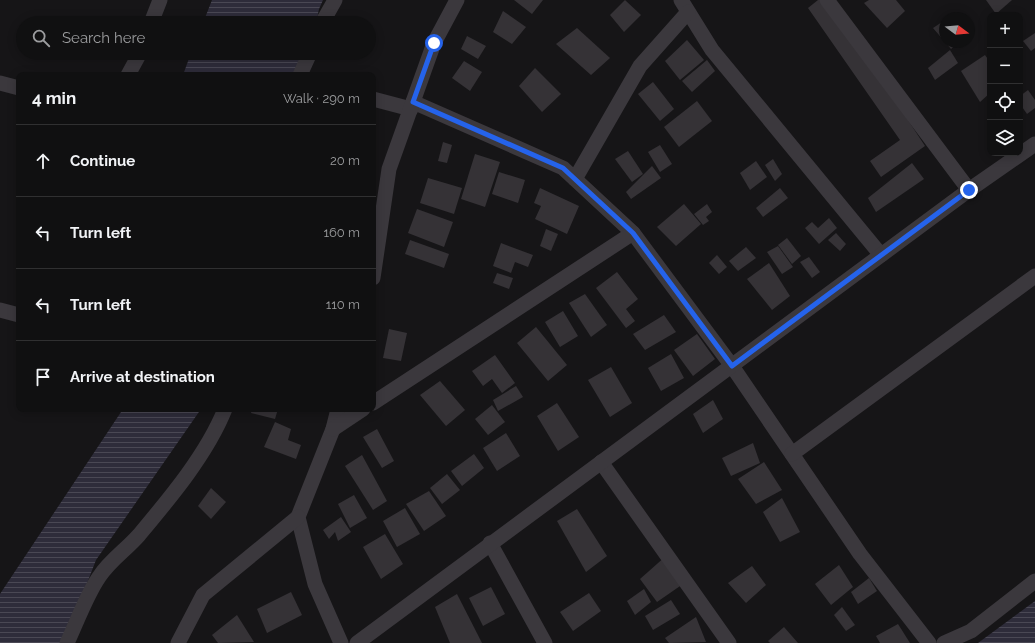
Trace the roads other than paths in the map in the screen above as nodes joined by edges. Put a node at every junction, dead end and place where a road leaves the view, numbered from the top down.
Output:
1 (160, 0) edge
2 (335, 0) edge
3 (457, 0) edge
4 (826, 0) edge
5 (685, 6) edge
6 (154, 16) edge
7 (326, 16) edge
8 (136, 60) edge
9 (307, 60) edge
10 (130, 72) edge
11 (301, 72) edge
12 (0, 83) edge
13 (16, 87) edge
14 (376, 100) edge
15 (412, 106) junction
16 (1035, 144) edge
17 (575, 179) junction
18 (969, 190) junction
19 (633, 233) junction
20 (881, 255) junction
21 (376, 258) edge
22 (1035, 276) edge
23 (0, 310) edge
24 (16, 314) edge
25 (732, 366) junction
26 (376, 401) edge
27 (224, 412) edge
28 (337, 412) edge
29 (358, 412) edge
30 (333, 429) junction
31 (792, 454) junction
32 (601, 462) junction
33 (298, 517) junction
34 (490, 543) junction
35 (1035, 581) edge
36 (67, 643) edge
37 (178, 643) edge
38 (341, 643) edge
39 (356, 643) edge
40 (545, 643) edge
41 (729, 643) edge
42 (929, 643) edge
43 (944, 643) edge

1 - 6 street
2 - 7 street
3 - 15 street
4 - 18 street
5 - 17 street
5 - 20 street
8 - 10 street
9 - 11 street
12 - 13 street
14 - 15 street
15 - 17 street
15 - 21 street
16 - 18 street
17 - 19 street
18 - 20 street
19 - 25 street
19 - 26 street
20 - 25 street
22 - 31 street
23 - 24 street
25 - 31 street
25 - 32 street
27 - 36 street
28 - 30 street
29 - 30 street
30 - 33 street
31 - 42 street
32 - 34 street
32 - 41 street
33 - 37 street
33 - 38 street
34 - 39 street
34 - 40 street
35 - 43 street

